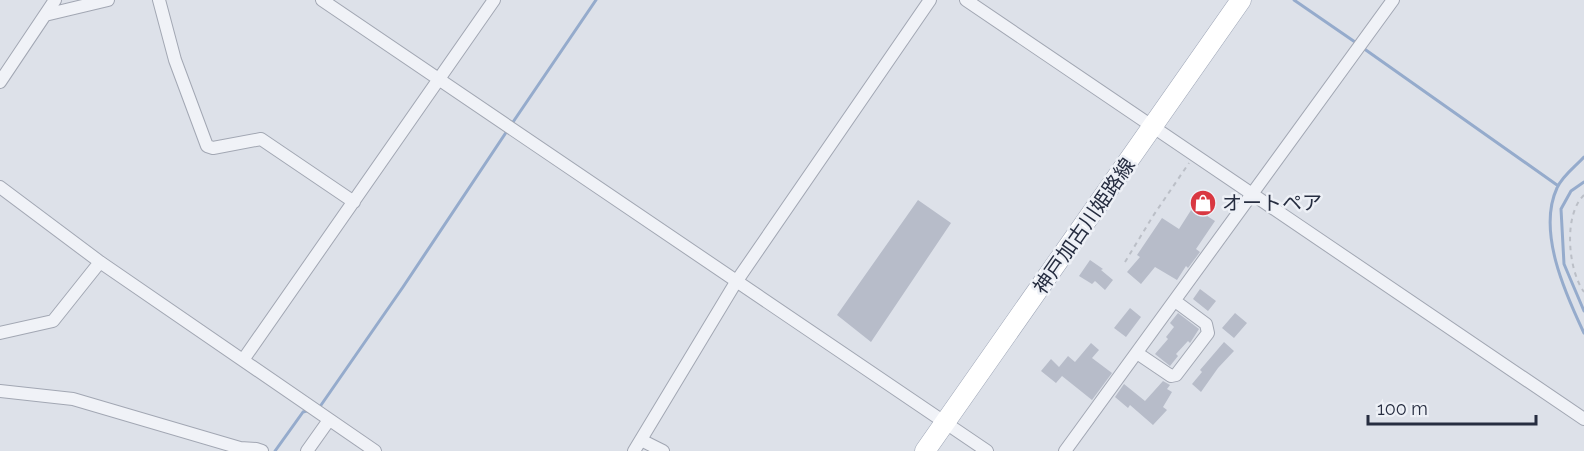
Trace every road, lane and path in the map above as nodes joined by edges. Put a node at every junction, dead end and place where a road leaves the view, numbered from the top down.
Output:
1 (55, 0) edge
2 (108, 0) edge
3 (159, 0) edge
4 (322, 0) edge
5 (494, 0) edge
6 (930, 0) edge
7 (966, 0) edge
8 (1241, 0) edge
9 (1393, 0) edge
10 (45, 15) junction
11 (439, 80) junction
12 (0, 81) edge
13 (1153, 128) junction
14 (1194, 156) junction
15 (0, 187) edge
16 (1253, 195) junction
17 (1584, 195) edge
18 (354, 202) junction
19 (100, 262) junction
20 (1125, 262) dead end
21 (736, 282) junction
22 (1584, 292) edge
23 (1175, 301) junction
24 (0, 333) edge
25 (1137, 353) junction
26 (243, 360) junction
27 (0, 391) edge
28 (1584, 419) edge
29 (328, 420) junction
30 (946, 423) junction
31 (641, 440) junction
32 (261, 451) edge
33 (307, 451) edge
34 (375, 451) edge
35 (634, 451) edge
36 (663, 451) edge
37 (925, 451) edge
38 (987, 451) edge
39 (1065, 451) edge

1 - 10 street
2 - 10 street
3 - 18 street
4 - 11 street
5 - 11 street
6 - 21 street
7 - 13 street
8 - 13 main road, 神戸加古川姫路線
9 - 16 street
10 - 12 street
11 - 18 street
11 - 21 street
13 - 14 street
13 - 30 main road, 神戸加古川姫路線
14 - 16 street
14 - 20 path
15 - 19 street
16 - 23 street
16 - 28 street
17 - 22 path
18 - 26 street
19 - 24 street
19 - 26 street
21 - 30 street
21 - 31 street
23 - 25 street
23 - 25 street
25 - 39 street
26 - 29 street
27 - 32 street
29 - 33 street
29 - 34 street
30 - 37 main road, 神戸加古川姫路線
30 - 38 street
31 - 35 street
31 - 36 street

